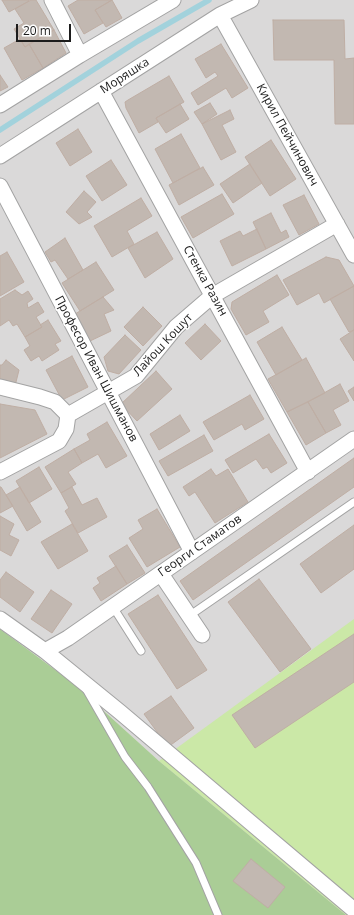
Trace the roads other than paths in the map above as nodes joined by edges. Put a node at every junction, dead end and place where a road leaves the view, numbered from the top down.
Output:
1 (52, 0) edge
2 (173, 0) edge
3 (251, 0) edge
4 (220, 16) junction
5 (80, 55) junction
6 (101, 91) junction
7 (0, 105) edge
8 (0, 156) edge
9 (0, 186) edge
10 (337, 224) junction
11 (354, 254) edge
12 (212, 296) junction
13 (0, 388) edge
14 (108, 392) junction
15 (68, 416) junction
16 (354, 439) edge
17 (0, 472) edge
18 (308, 472) junction
19 (354, 502) edge
20 (192, 552) junction
21 (161, 574) junction
22 (113, 607) junction
23 (189, 616) junction
24 (0, 619) edge
25 (202, 635) dead end
26 (45, 651) junction
27 (141, 651) dead end
28 (80, 679) junction
29 (354, 910) edge
30 (218, 915) edge

1 - 5 street
2 - 5 street
3 - 4 street, Моряшка
4 - 6 street, Моряшка
4 - 10 street, Кирил Пейчинович
5 - 7 street
6 - 8 street, Моряшка
6 - 12 street, Стенка Разин
9 - 14 street, Професор Иван Шишманов
10 - 11 street, Кирил Пейчинович
10 - 12 street, Лайош Кошут
12 - 14 street, Лайош Кошут
12 - 18 street, Стенка Разин
13 - 15 street
14 - 15 street, Лайош Кошут
14 - 20 street, Професор Иван Шишманов
15 - 17 street
16 - 18 street, Георги Стаматов
18 - 20 street, Георги Стаматов
19 - 23 lane
20 - 21 street, Георги Стаматов
21 - 22 street, Георги Стаматов
21 - 23 street
22 - 26 street, Георги Стаматов
22 - 27 lane
23 - 25 street
24 - 26 street
26 - 28 street
28 - 29 street
28 - 30 lane

